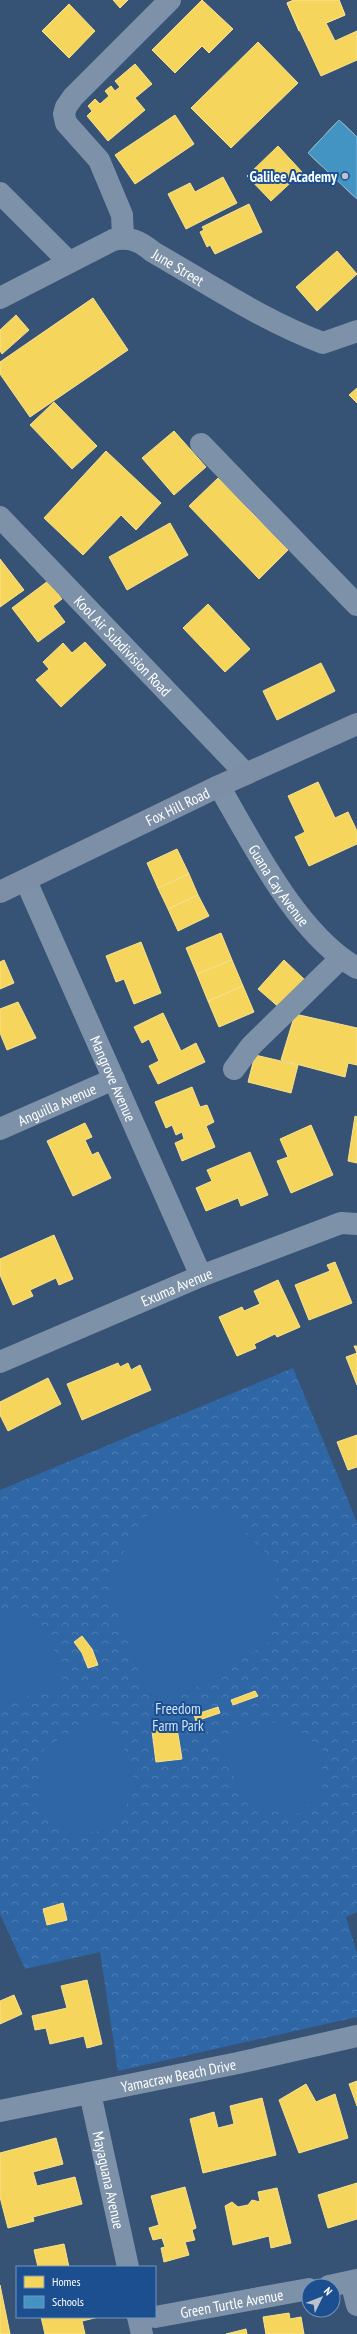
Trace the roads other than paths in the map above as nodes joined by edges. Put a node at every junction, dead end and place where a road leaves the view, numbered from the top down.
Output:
1 (170, 0) edge
2 (0, 193) edge
3 (123, 238) junction
4 (70, 262) junction
5 (0, 298) edge
6 (357, 330) edge
7 (201, 444) dead end
8 (0, 517) edge
9 (357, 605) edge
10 (357, 724) edge
11 (246, 774) junction
12 (219, 786) junction
13 (26, 881) junction
14 (0, 892) edge
15 (348, 963) edge
16 (234, 1069) dead end
17 (114, 1079) junction
18 (0, 1129) edge
19 (357, 1224) edge
20 (201, 1276) junction
21 (0, 1362) edge
22 (357, 2036) edge
23 (90, 2093) junction
24 (0, 2111) edge
25 (128, 2266) edge
26 (354, 2281) edge
27 (341, 2284) edge
28 (301, 2292) edge
29 (357, 2304) edge
30 (145, 2321) edge

1 - 3 street
2 - 4 street
3 - 4 street
3 - 6 street, June Street
4 - 5 street
7 - 9 street
8 - 11 street, Kool Air Subdivision Road
10 - 11 main road, Fox Hill Road
11 - 12 main road, Fox Hill Road
12 - 13 main road, Fox Hill Road
12 - 15 street, Guana Cay Avenue
13 - 14 main road, Fox Hill Road
13 - 17 street, Mangrove Avenue
15 - 16 street
17 - 18 street, Anguilla Avenue
17 - 20 street, Mangrove Avenue
19 - 20 street, Exuma Avenue
20 - 21 street, Exuma Avenue
22 - 23 street, Yamacraw Beach Drive
23 - 24 street, Yamacraw Beach Drive
23 - 25 street, Mayaguana Avenue
26 - 27 street
26 - 29 street
28 - 30 street, Green Turtle Avenue

